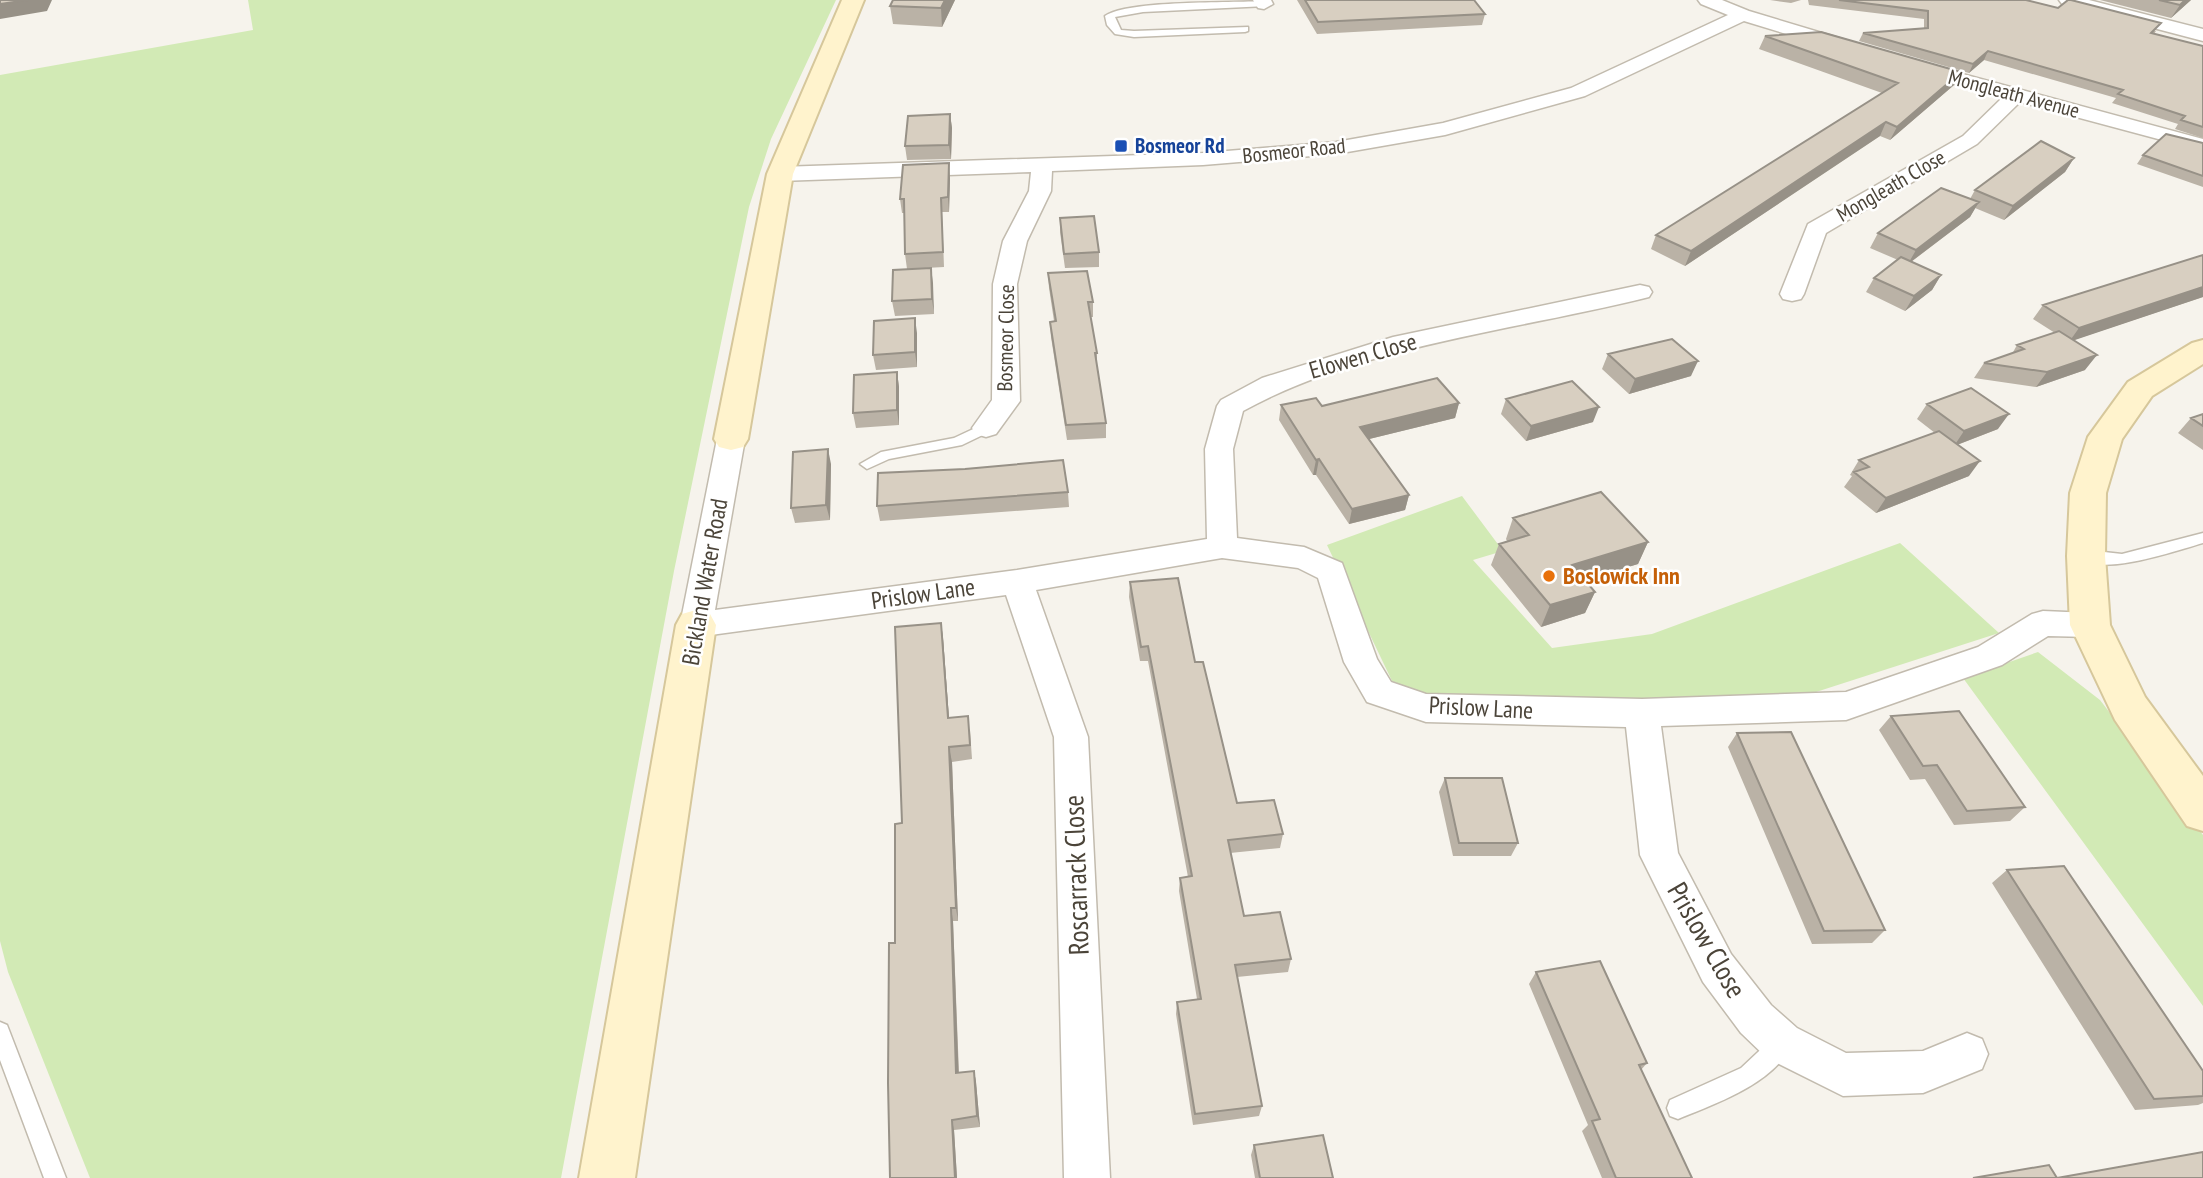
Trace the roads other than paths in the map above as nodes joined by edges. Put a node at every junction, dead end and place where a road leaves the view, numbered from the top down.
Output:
1 (853, 0) edge
2 (1707, 0) edge
3 (2068, 0) edge
4 (2123, 0) edge
5 (1263, 2) edge
6 (1742, 15) junction
7 (2203, 20) edge
8 (1245, 29) dead end
9 (2203, 36) edge
10 (1858, 50) edge
11 (1897, 62) edge
12 (2016, 94) junction
13 (2203, 145) edge
14 (1042, 165) junction
15 (780, 174) junction
16 (1640, 292) dead end
17 (1792, 294) dead end
18 (2203, 350) edge
19 (986, 428) joint
20 (731, 439) joint
21 (867, 464) dead end
22 (2203, 537) edge
23 (1222, 547) junction
24 (2085, 556) junction
25 (1017, 582) junction
26 (696, 625) junction
27 (2090, 625) junction
28 (1642, 713) junction
29 (2203, 812) edge
30 (0, 1032) edge
31 (1782, 1043) junction
32 (1967, 1054) dead end
33 (1678, 1108) dead end
34 (55, 1178) edge
35 (607, 1178) edge
36 (1087, 1178) edge

1 - 15 street, Bickland Water Road
2 - 6 street
3 - 9 street
4 - 7 street
5 - 8 lane
6 - 10 street
6 - 14 street, Bosmeor Road
11 - 12 street, Mongleath Avenue
12 - 13 street, Mongleath Avenue
12 - 17 street, Mongleath Close
14 - 15 street, Bosmeor Road
14 - 19 street, Bosmeor Close
15 - 20 street, Bickland Water Road
16 - 23 street, Elowen Close
18 - 24 street
19 - 21 lane
20 - 26 street, Bickland Water Road
22 - 24 lane
23 - 25 street, Prislow Lane
23 - 28 street, Prislow Lane
24 - 27 street
25 - 26 street, Prislow Lane
25 - 36 street, Roscarrack Close
26 - 35 street, Bickland Water Road
27 - 28 street, Prislow Lane
27 - 29 street
28 - 31 street, Prislow Close
30 - 34 lane
31 - 32 street, Prislow Close
31 - 33 lane

